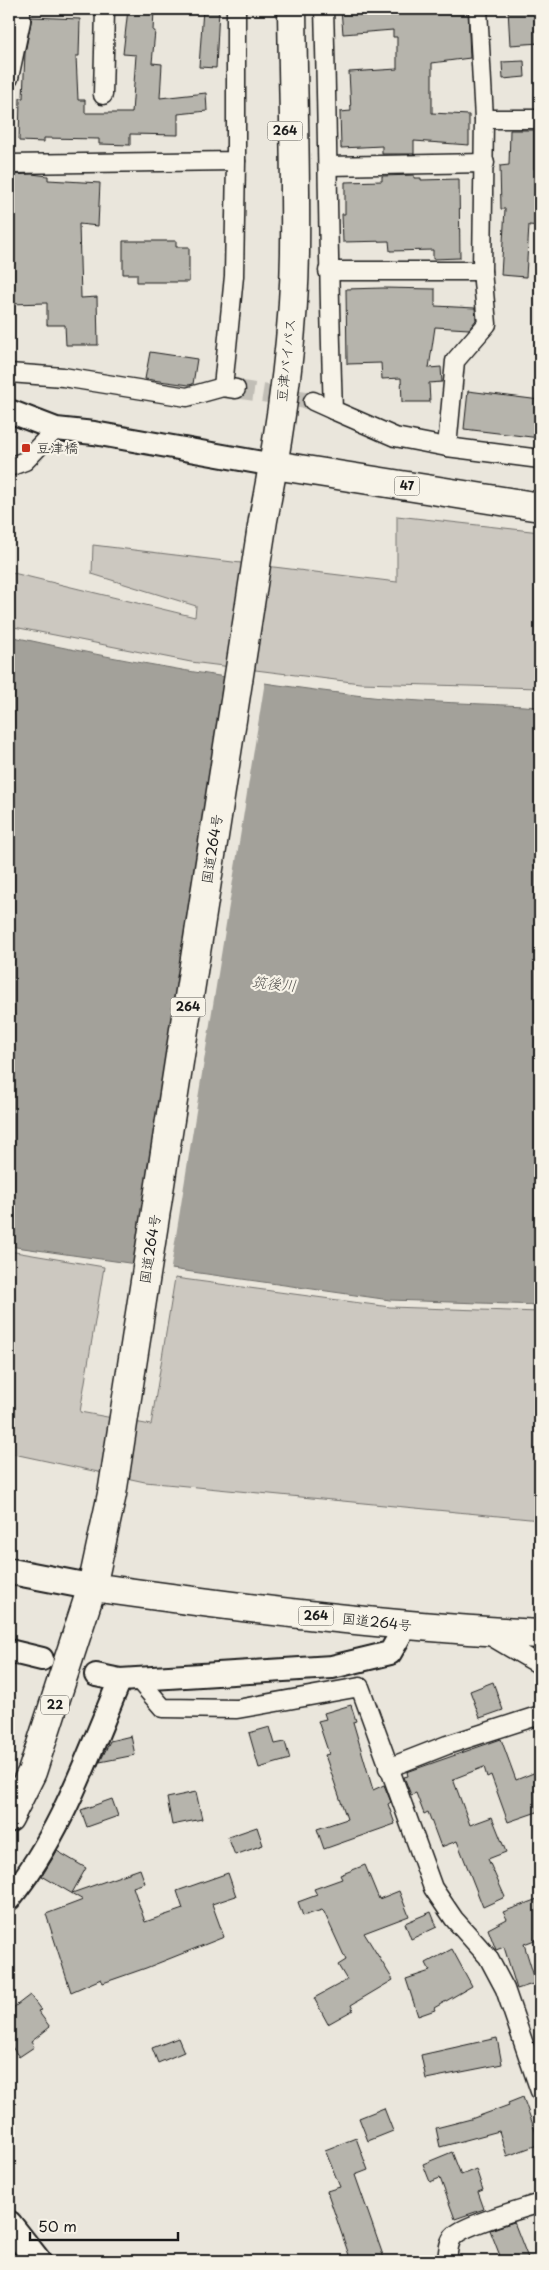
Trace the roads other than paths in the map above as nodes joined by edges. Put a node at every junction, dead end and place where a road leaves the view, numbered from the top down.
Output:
1 (21, 9) edge
2 (106, 9) edge
3 (236, 9) edge
4 (274, 9) edge
5 (292, 9) edge
6 (324, 9) edge
7 (478, 9) edge
8 (9, 78) edge
9 (103, 95) dead end
10 (540, 118) edge
11 (484, 119) junction
12 (236, 161) junction
13 (485, 163) junction
14 (9, 164) edge
15 (328, 166) junction
16 (295, 253) junction
17 (328, 271) junction
18 (482, 271) junction
19 (9, 373) edge
20 (312, 401) tunnel mouth
21 (332, 410) junction
22 (9, 411) edge
23 (56, 429) junction
24 (447, 447) junction
25 (540, 459) edge
26 (274, 465) junction
27 (9, 467) edge
28 (540, 508) edge
29 (9, 1571) edge
30 (92, 1588) junction
31 (406, 1625) junction
32 (482, 1631) junction
33 (540, 1634) edge
34 (9, 1652) edge
35 (42, 1659) dead end
36 (540, 1665) edge
37 (96, 1675) dead end
38 (129, 1679) junction
39 (540, 1715) edge
40 (388, 1768) junction
41 (9, 1818) edge
42 (9, 1899) edge
43 (540, 2091) edge
44 (540, 2203) edge
45 (9, 2224) edge
46 (38, 2261) edge
47 (447, 2261) edge

1 - 8 street
2 - 9 street
3 - 12 street
4 - 16 main road, 豆津バイパス / 264
5 - 16 main road, 豆津バイパス / 264
6 - 15 street
7 - 11 street
10 - 11 street
11 - 13 street
12 - 14 street
12 - 19 street
13 - 15 street
13 - 18 street
15 - 17 street
16 - 26 main road, 豆津バイパス / 264
17 - 18 street
17 - 21 street
18 - 24 street
20 - 21 street
21 - 24 street
22 - 23 street
23 - 26 street
23 - 27 street
24 - 25 street
26 - 28 main road, 47
26 - 30 main road, 国道264号 / 264
29 - 30 main road
30 - 31 main road, 国道264号 / 264
30 - 41 main road, 22
31 - 32 main road, 国道264号 / 264
31 - 38 street
32 - 33 main road, 国道264号 / 264
32 - 36 street
34 - 35 street
37 - 38 street
38 - 40 street
38 - 42 street
39 - 40 street
40 - 43 street
44 - 47 street
45 - 46 main road

